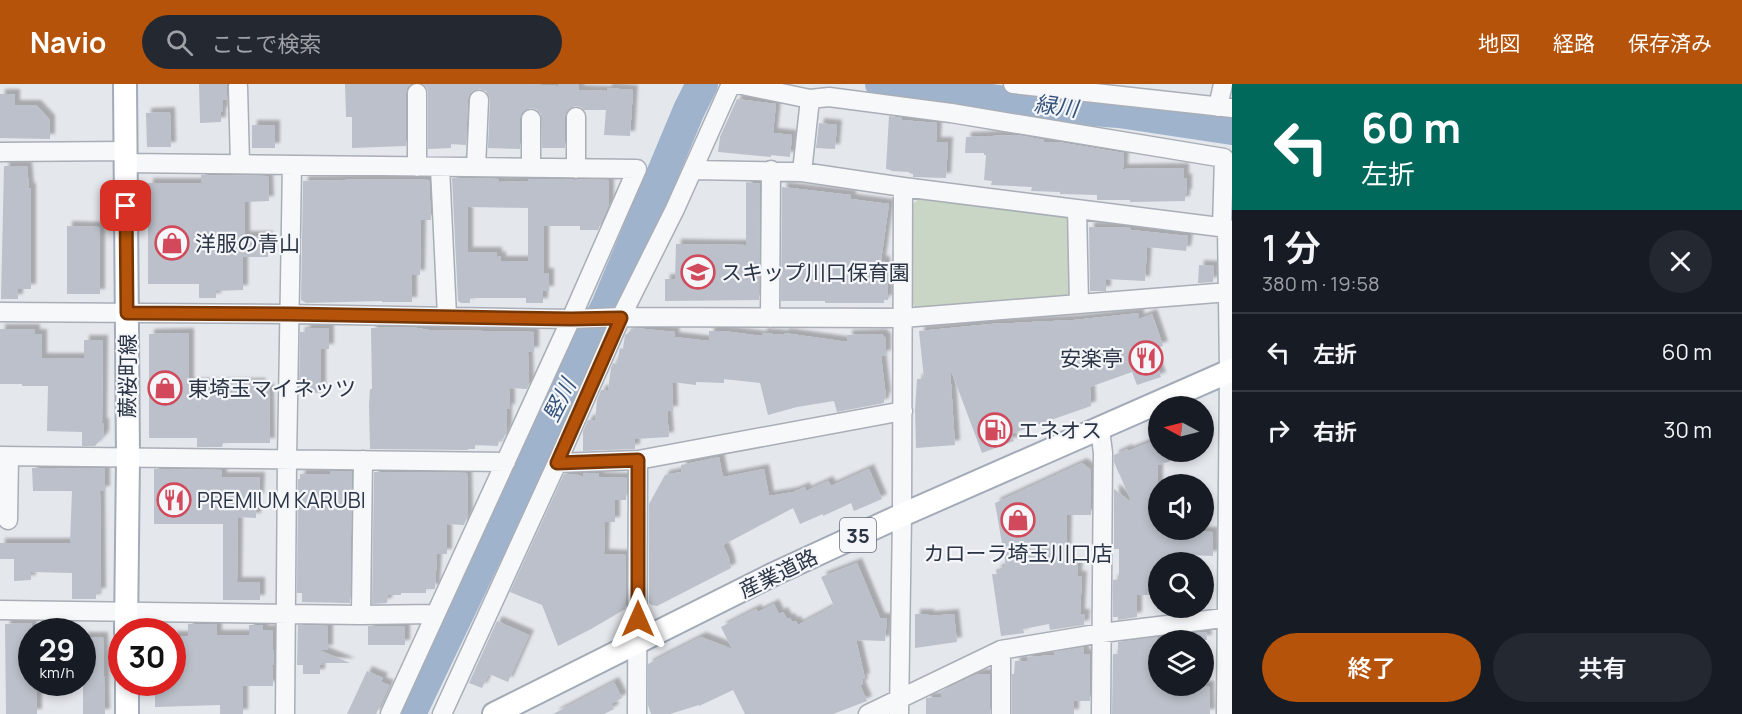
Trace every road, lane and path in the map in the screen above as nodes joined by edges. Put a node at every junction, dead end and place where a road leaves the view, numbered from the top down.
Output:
1 (125, 84) edge
2 (731, 84) edge
3 (738, 84) edge
4 (1013, 84) edge
5 (1222, 84) edge
6 (237, 87) dead end
7 (1111, 90) edge
8 (417, 93) dead end
9 (810, 99) junction
10 (479, 100) dead end
11 (1225, 107) edge
12 (576, 117) dead end
13 (531, 118) dead end
14 (0, 152) edge
15 (126, 157) junction
16 (240, 164) junction
17 (292, 165) junction
18 (417, 167) junction
19 (440, 167) junction
20 (476, 167) junction
21 (531, 168) junction
22 (576, 169) junction
23 (693, 170) junction
24 (771, 171) junction
25 (802, 171) junction
26 (903, 187) junction
27 (1077, 209) junction
28 (1227, 228) edge
29 (1229, 292) junction
30 (1079, 304) junction
31 (0, 312) edge
32 (127, 313) junction
33 (289, 314) junction
34 (447, 316) junction
35 (621, 318) junction
36 (770, 318) junction
37 (903, 318) junction
38 (571, 319) junction
39 (1230, 370) edge
40 (903, 411) junction
41 (1100, 429) junction
42 (4, 457) edge
43 (128, 458) junction
44 (286, 459) junction
45 (363, 460) junction
46 (638, 460) junction
47 (506, 462) junction
48 (557, 463) junction
49 (1229, 501) edge
50 (902, 515) junction
51 (8, 520) dead end
52 (0, 610) edge
53 (285, 614) junction
54 (435, 614) junction
55 (361, 615) junction
56 (1229, 617) edge
57 (126, 618) edge
58 (186, 619) edge
59 (108, 620) edge
60 (1102, 633) junction
61 (638, 642) junction
62 (1001, 650) junction
63 (127, 696) edge
64 (899, 707) edge
65 (127, 714) edge
66 (285, 714) edge
67 (390, 714) edge
68 (442, 714) edge
69 (494, 714) edge
70 (637, 714) edge
71 (868, 714) edge
72 (1001, 714) edge
73 (1101, 714) edge
74 (1226, 714) edge

1 - 15 main road, 蕨桜町線
2 - 23 street
3 - 9 street
4 - 7 street
5 - 11 street
6 - 16 street
7 - 11 street
8 - 18 street
9 - 25 street
9 - 28 street
10 - 20 street
12 - 22 street
13 - 21 street
14 - 15 street
15 - 16 street
15 - 32 main road, 蕨桜町線
16 - 17 street
17 - 18 street
17 - 33 street
18 - 19 street
19 - 20 street
19 - 34 street
20 - 21 street
21 - 22 street
22 - 38 street
23 - 24 street
23 - 35 street
24 - 25 street
24 - 36 street
25 - 26 street
26 - 27 street
26 - 37 street
27 - 28 street
27 - 30 street
28 - 29 street
29 - 30 street
29 - 39 street
30 - 37 street
31 - 32 street
32 - 33 street
32 - 43 main road, 蕨桜町線
33 - 34 street
33 - 44 street
34 - 38 street
35 - 36 street
35 - 38 street
35 - 48 street
36 - 37 street
37 - 40 street
38 - 47 street
39 - 41 main road, 産業道路 / 35
39 - 49 street
40 - 46 street
40 - 50 street
41 - 50 main road, 産業道路 / 35
41 - 60 street
42 - 43 street
42 - 51 street
43 - 44 street
43 - 57 main road, 蕨桜町線
44 - 45 street
44 - 53 street
45 - 47 street
45 - 55 street
46 - 48 street
46 - 61 street
47 - 54 street
48 - 68 street
49 - 56 street
50 - 61 main road, 産業道路 / 35
50 - 64 street
52 - 59 street
53 - 55 street
53 - 58 street
53 - 66 street
54 - 55 street
54 - 67 street
56 - 60 street
56 - 74 street
60 - 62 street
60 - 73 street
61 - 69 main road, 産業道路 / 35
61 - 70 street
62 - 64 street
62 - 72 street
63 - 65 main road
64 - 71 street

